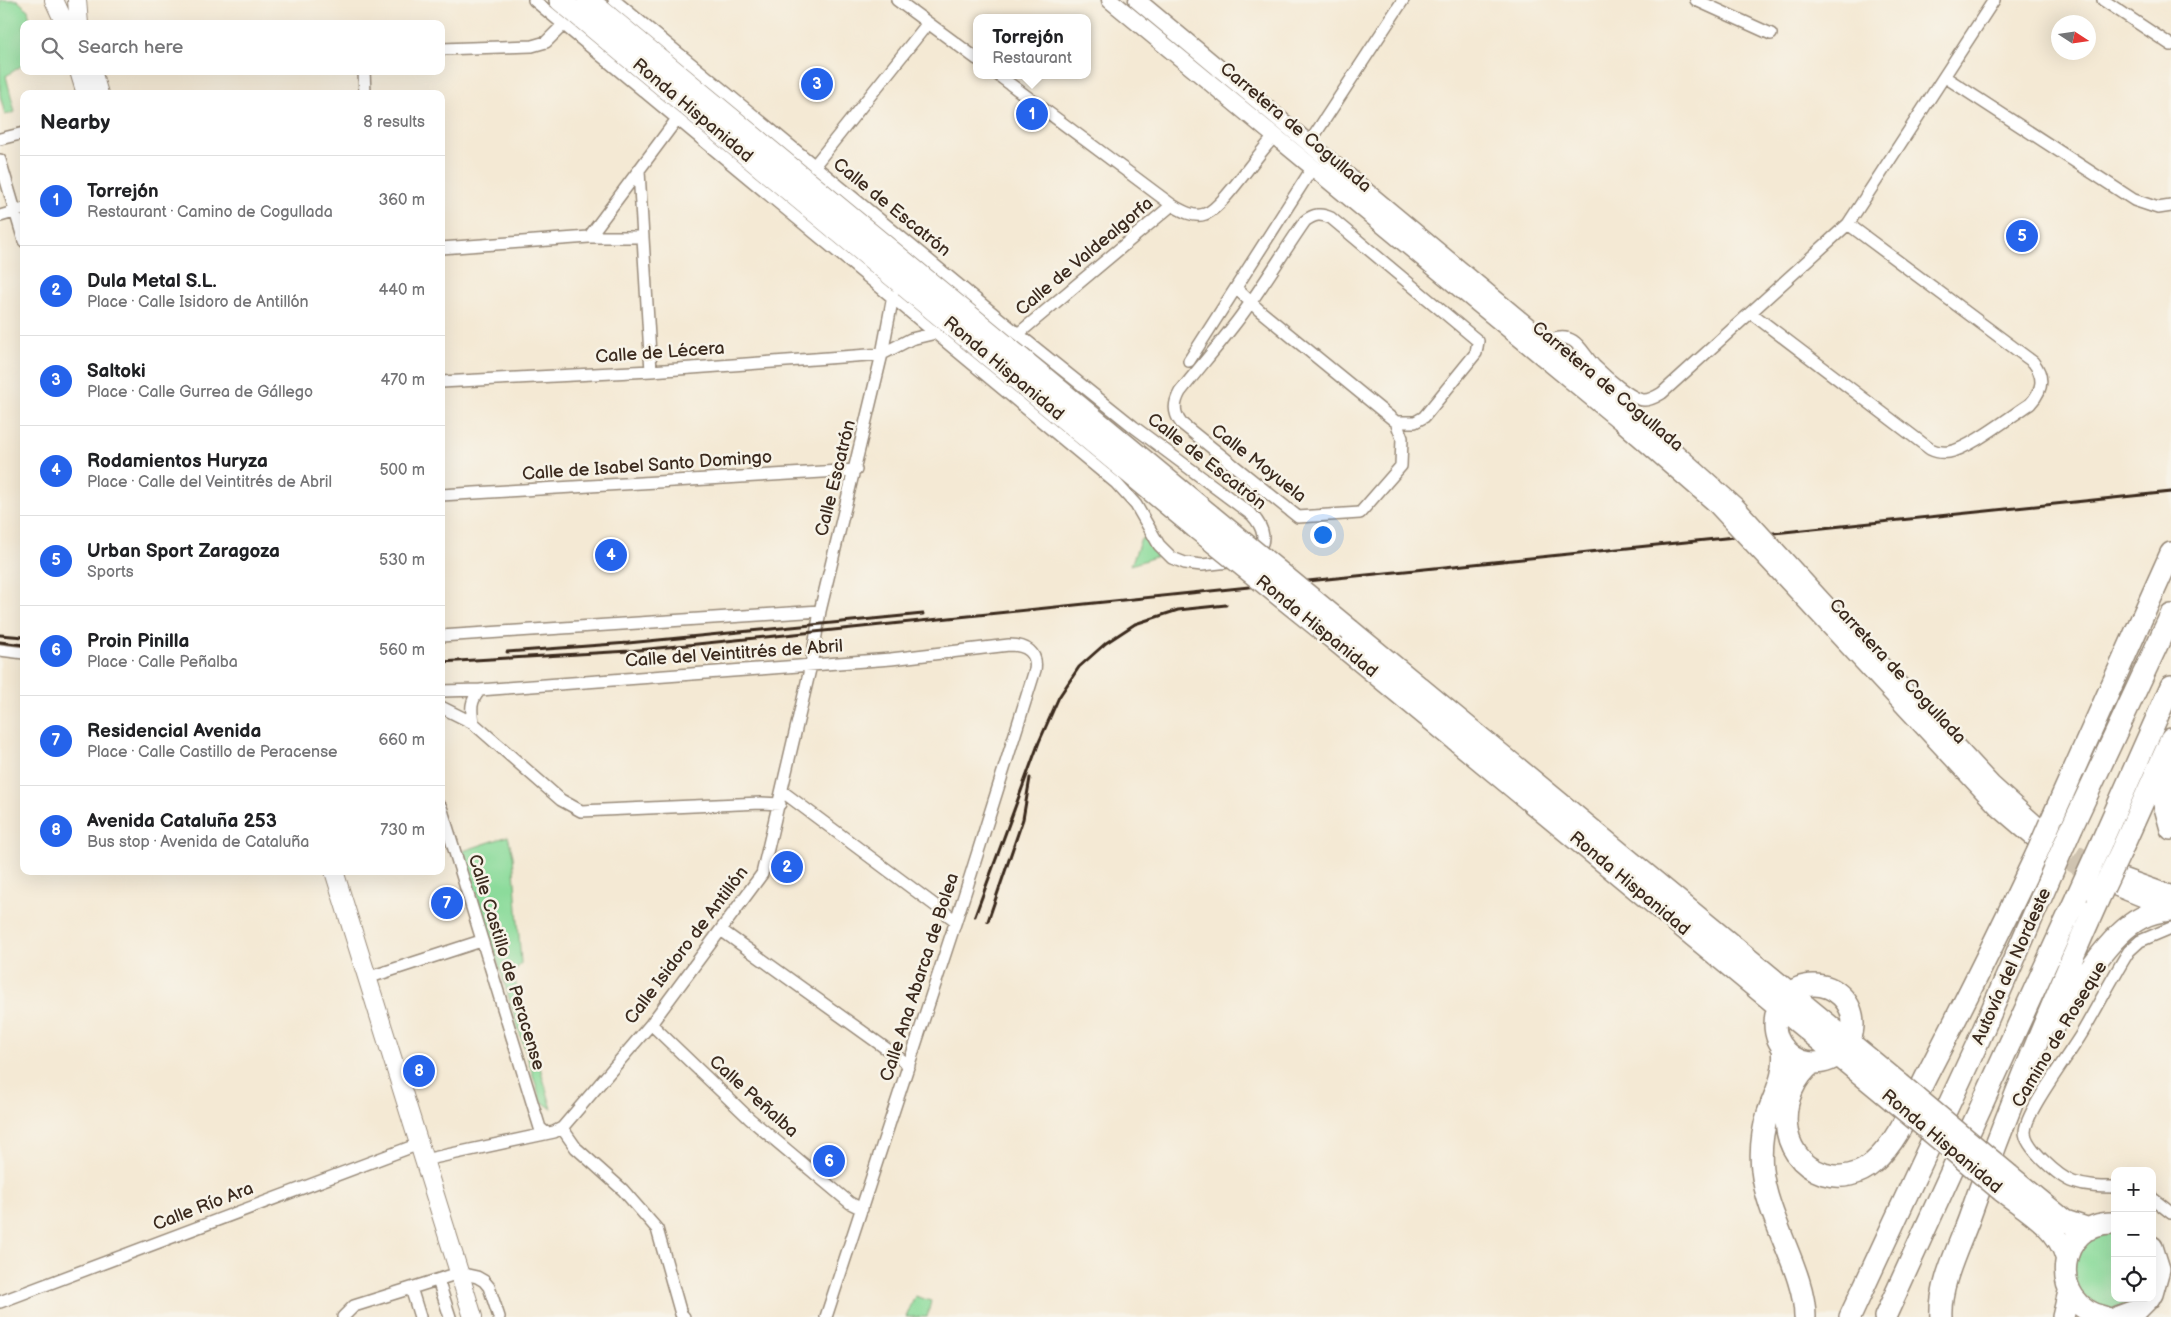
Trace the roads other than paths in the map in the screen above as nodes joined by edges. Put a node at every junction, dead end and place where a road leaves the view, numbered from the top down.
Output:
1 (54, 0) edge
2 (77, 0) edge
3 (534, 0) edge
4 (556, 0) edge
5 (560, 0) edge
6 (588, 0) edge
7 (897, 0) edge
8 (1110, 0) edge
9 (1137, 0) edge
10 (1403, 0) edge
11 (1696, 0) edge
12 (1994, 0) edge
13 (2103, 0) edge
14 (614, 1) edge
15 (62, 20) edge
16 (79, 20) edge
17 (928, 23) junction
18 (563, 25) junction
19 (1771, 34) dead end
20 (2158, 35) junction
21 (2171, 38) edge
22 (2171, 45) edge
23 (445, 49) edge
24 (973, 57) edge
25 (80, 75) edge
26 (93, 75) edge
27 (364, 75) edge
28 (1945, 77) junction
29 (1003, 79) edge
30 (85, 90) edge
31 (98, 90) edge
32 (364, 90) edge
33 (659, 103) junction
34 (742, 105) junction
35 (677, 119) junction
36 (20, 134) edge
37 (1276, 135) junction
38 (0, 139) edge
39 (1310, 142) junction
40 (724, 156) junction
41 (0, 160) edge
42 (814, 166) junction
43 (1313, 167) junction
44 (639, 171) junction
45 (1172, 205) junction
46 (2171, 206) edge
47 (19, 210) edge
48 (0, 216) edge
49 (848, 216) junction
50 (1848, 224) junction
51 (589, 237) junction
52 (642, 237) junction
53 (853, 242) junction
54 (445, 248) edge
55 (1236, 288) junction
56 (893, 296) junction
57 (1250, 302) junction
58 (1751, 313) junction
59 (936, 333) junction
60 (1018, 334) junction
61 (1550, 342) junction
62 (882, 354) junction
63 (1543, 358) junction
64 (1189, 361) dead end
65 (651, 371) junction
66 (445, 382) edge
67 (1626, 417) junction
68 (1396, 422) junction
69 (856, 470) junction
70 (445, 495) edge
71 (1203, 522) junction
72 (2171, 553) edge
73 (820, 610) junction
74 (2171, 615) edge
75 (445, 636) edge
76 (1029, 649) joint
77 (0, 650) edge
78 (20, 652) edge
79 (811, 665) junction
80 (2171, 686) edge
81 (480, 690) junction
82 (445, 691) edge
83 (445, 709) edge
84 (473, 723) junction
85 (2171, 739) edge
86 (2171, 755) edge
87 (783, 792) junction
88 (780, 804) junction
89 (445, 820) edge
90 (2171, 829) edge
91 (2044, 838) junction
92 (335, 875) edge
93 (2104, 885) junction
94 (2171, 894) edge
95 (2171, 910) edge
96 (956, 921) junction
97 (2171, 928) edge
98 (721, 930) junction
99 (481, 941) junction
100 (367, 978) junction
101 (1785, 1000) junction
102 (650, 1024) junction
103 (1783, 1047) junction
104 (1844, 1049) junction
105 (1812, 1063) junction
106 (909, 1065) junction
107 (2006, 1117) junction
108 (562, 1128) junction
109 (541, 1132) junction
110 (421, 1152) junction
111 (2006, 1183) junction
112 (2111, 1188) edge
113 (2156, 1201) edge
114 (862, 1209) junction
115 (2171, 1213) edge
116 (2111, 1223) edge
117 (2089, 1229) junction
118 (2066, 1257) junction
119 (2156, 1262) edge
120 (459, 1273) junction
121 (438, 1280) junction
122 (2156, 1285) edge
123 (411, 1288) junction
124 (2069, 1292) junction
125 (0, 1302) edge
126 (2145, 1302) edge
127 (364, 1303) junction
128 (679, 1316) edge
129 (343, 1317) edge
130 (353, 1317) edge
131 (420, 1317) edge
132 (450, 1317) edge
133 (472, 1317) edge
134 (499, 1317) edge
135 (826, 1317) edge
136 (1804, 1317) edge
137 (1850, 1317) edge
138 (1886, 1317) edge
139 (1941, 1317) edge
140 (2063, 1317) edge
141 (2104, 1317) edge

1 - 15 main road
2 - 16 main road
3 - 18 street, Calle de Escatrón
4 - 33 street, Ronda Hispanidad
5 - 53 highway, Ronda Hispanidad
6 - 49 highway, Ronda Hispanidad
7 - 17 street
8 - 37 street, Carretera de Cogullada
9 - 39 street, Carretera de Cogullada
10 - 39 street
11 - 19 street
12 - 28 street
13 - 20 street
14 - 34 street, Calle de Escatrón
17 - 24 street
17 - 42 street
18 - 23 street
18 - 33 street, Calle de Escatrón
20 - 21 street
20 - 22 street
25 - 30 main road
26 - 31 main road
27 - 32 street
28 - 46 street
28 - 50 street
29 - 45 street
33 - 35 street, Calle de Escatrón
34 - 42 street, Calle de Escatrón
34 - 49 street, Ronda Hispanidad
35 - 40 street, Calle de Escatrón
35 - 44 street
36 - 38 street
37 - 43 street, Carretera de Cogullada
37 - 45 street
39 - 61 street, Carretera de Cogullada
40 - 53 street, Calle de Escatrón
40 - 56 street, Calle de Escatrón
41 - 47 street
42 - 60 street, Calle de Escatrón
43 - 55 street
43 - 63 street, Carretera de Cogullada
44 - 51 street
44 - 52 street
45 - 60 street, Calle de Valdealgorfa
47 - 48 street
49 - 71 highway, Ronda Hispanidad
50 - 58 street
50 - 58 street
51 - 52 street
51 - 54 street
52 - 65 street
53 - 71 highway, Ronda Hispanidad
55 - 57 street
55 - 64 street
56 - 59 street, Calle de Escatrón
56 - 62 street, Calle Escatrón
57 - 68 street
57 - 68 street, Calle Moyuela
57 - 68 street, Calle Moyuela
58 - 61 street
59 - 60 street, Calle de Escatrón
59 - 62 street
61 - 63 street
61 - 67 street, Carretera de Cogullada
62 - 65 street, Calle de Lécera
62 - 69 street, Calle Escatrón
63 - 67 street, Carretera de Cogullada
65 - 66 street, Calle de Lécera
67 - 91 street, Carretera de Cogullada, bridge
69 - 70 street, Calle de Isabel Santo Domingo
69 - 73 street, Calle Escatrón
71 - 101 highway, Ronda Hispanidad, bridge
72 - 91 highway
73 - 75 street, Calle del Veintitrés de Abril
73 - 79 street, Calle Isidoro de Antillón
74 - 137 highway, Autovía del Nordeste, bridge
76 - 79 street, Calle del Veintitrés de Abril
76 - 96 street, Calle Ana Abarca de Bolea
77 - 78 street
79 - 81 street, Calle del Veintitrés de Abril
79 - 87 street, Calle Isidoro de Antillón
80 - 138 highway, Autovía del Nordeste, bridge
81 - 82 street, Calle del Veintitrés de Abril
81 - 84 street
83 - 84 street
84 - 88 street
85 - 93 highway, bridge
86 - 90 highway
87 - 88 street, Calle Isidoro de Antillón
87 - 96 street
88 - 98 street, Calle Isidoro de Antillón
89 - 99 street, Calle Castillo de Peracense
91 - 105 highway
92 - 100 main road
93 - 94 street
93 - 95 street
93 - 107 highway
95 - 107 highway
96 - 106 street, Calle Ana Abarca de Bolea
97 - 112 street, Camino de Roseque
98 - 102 street, Calle Isidoro de Antillón
98 - 106 street
99 - 100 street
99 - 109 street, Calle Castillo de Peracense
100 - 110 main road
101 - 103 highway
101 - 104 highway, Ronda Hispanidad
101 - 104 highway
102 - 108 street, Calle Isidoro de Antillón
102 - 114 street, Calle Peñalba
103 - 105 highway
103 - 136 highway
104 - 105 highway
104 - 111 highway, Ronda Hispanidad, bridge
106 - 114 street, Calle Ana Abarca de Bolea
107 - 139 highway
108 - 109 street, Calle Río Ara
108 - 128 street
109 - 110 street, Calle Río Ara
110 - 120 main road
110 - 125 street, Calle Río Ara
111 - 117 highway, Ronda Hispanidad
111 - 118 highway, Ronda Hispanidad
113 - 115 street
114 - 135 street, Calle Ana Abarca de Bolea
116 - 117 highway
117 - 118 highway
118 - 124 highway, Ronda Hispanidad
119 - 122 highway
120 - 121 street
120 - 133 main road
120 - 134 street
121 - 123 street
121 - 132 street
123 - 127 street
123 - 131 street
124 - 140 highway
124 - 141 highway
126 - 141 highway
127 - 129 street
127 - 130 street

